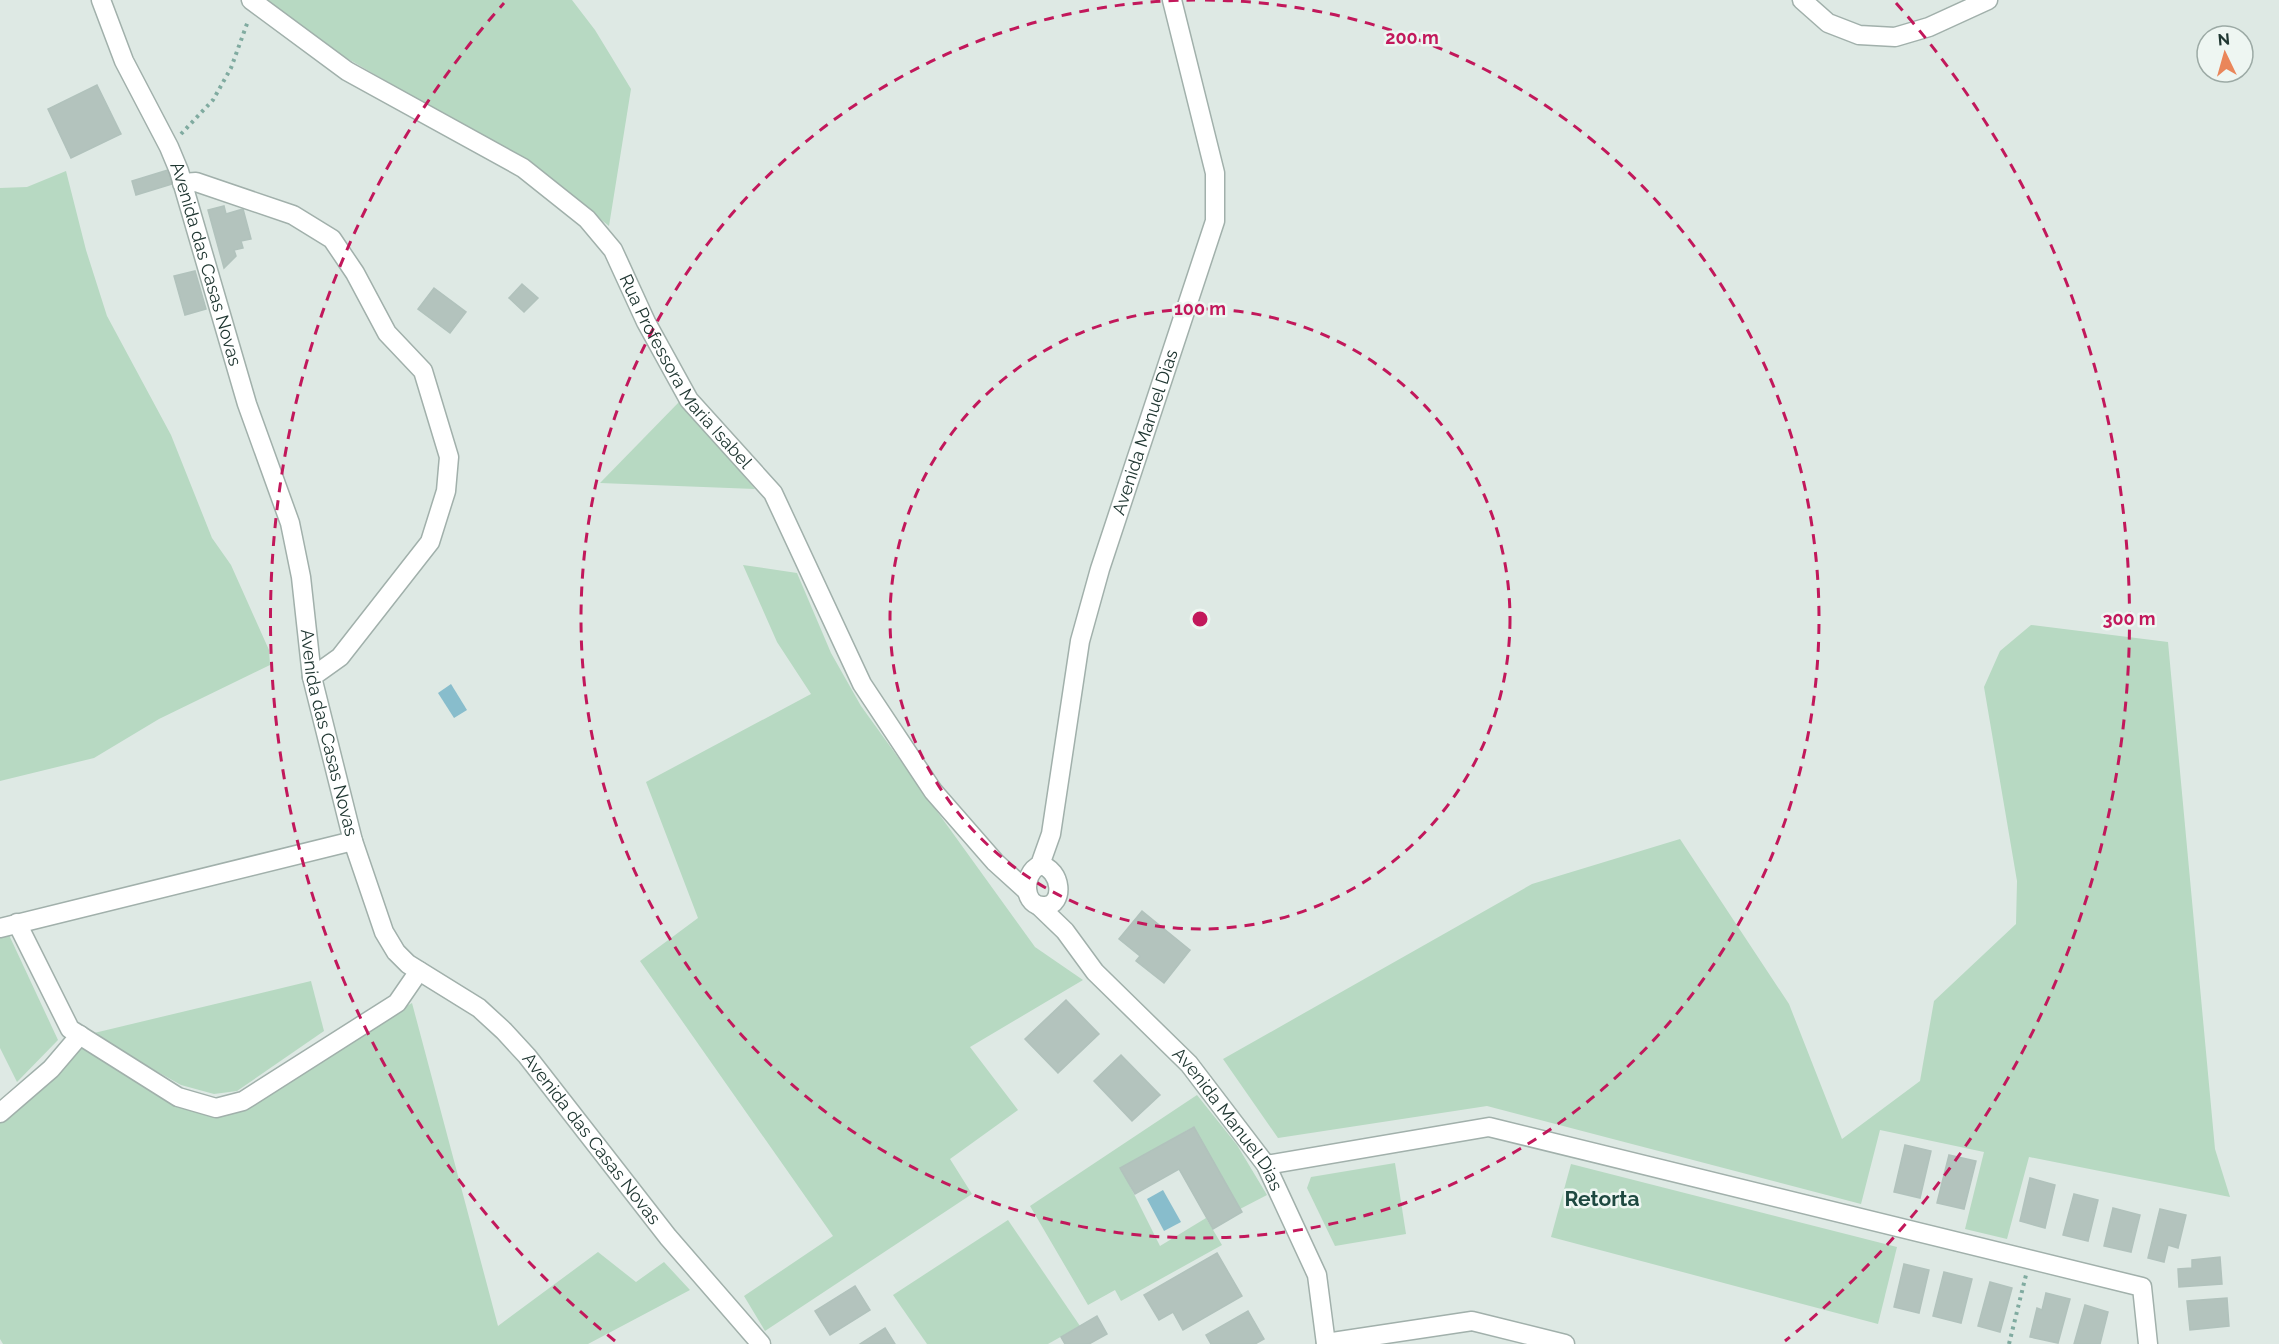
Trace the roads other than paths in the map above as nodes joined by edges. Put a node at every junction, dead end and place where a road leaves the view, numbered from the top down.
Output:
1 (101, 0) edge
2 (1172, 0) edge
3 (1802, 0) edge
4 (1988, 0) edge
5 (252, 2) edge
6 (182, 183) junction
7 (312, 677) junction
8 (1051, 834) junction
9 (353, 841) junction
10 (995, 862) junction
11 (1036, 867) junction
12 (1058, 886) junction
13 (1027, 891) junction
14 (1039, 906) junction
15 (9, 925) edge
16 (1065, 930) junction
17 (419, 971) junction
18 (80, 1035) junction
19 (0, 1113) edge
20 (1266, 1165) junction
21 (1326, 1343) edge
22 (761, 1344) edge
23 (1565, 1344) edge
24 (2148, 1344) edge

1 - 6 street, Avenida das Casas Novas
2 - 8 street, Avenida Manuel Dias
3 - 4 street
5 - 10 street, Rua Professora Maria Isabel
6 - 7 street, Avenida das Casas Novas
6 - 7 street
7 - 9 street, Avenida das Casas Novas
8 - 11 street, Avenida Manuel Dias
8 - 12 street, Avenida Manuel Dias
9 - 15 street
9 - 17 street, Avenida das Casas Novas
10 - 11 street
10 - 13 street, Rua Professora Maria Isabel
11 - 12 street
11 - 13 street, Avenida Manuel Dias
12 - 14 street
12 - 16 street, Avenida Manuel Dias
13 - 14 street, Avenida Manuel Dias
14 - 16 street, Avenida Manuel Dias
15 - 18 street
16 - 20 street, Avenida Manuel Dias
17 - 18 street
17 - 22 street, Avenida das Casas Novas
18 - 19 street
20 - 21 street, Avenida Manuel Dias
20 - 24 street
21 - 23 street

